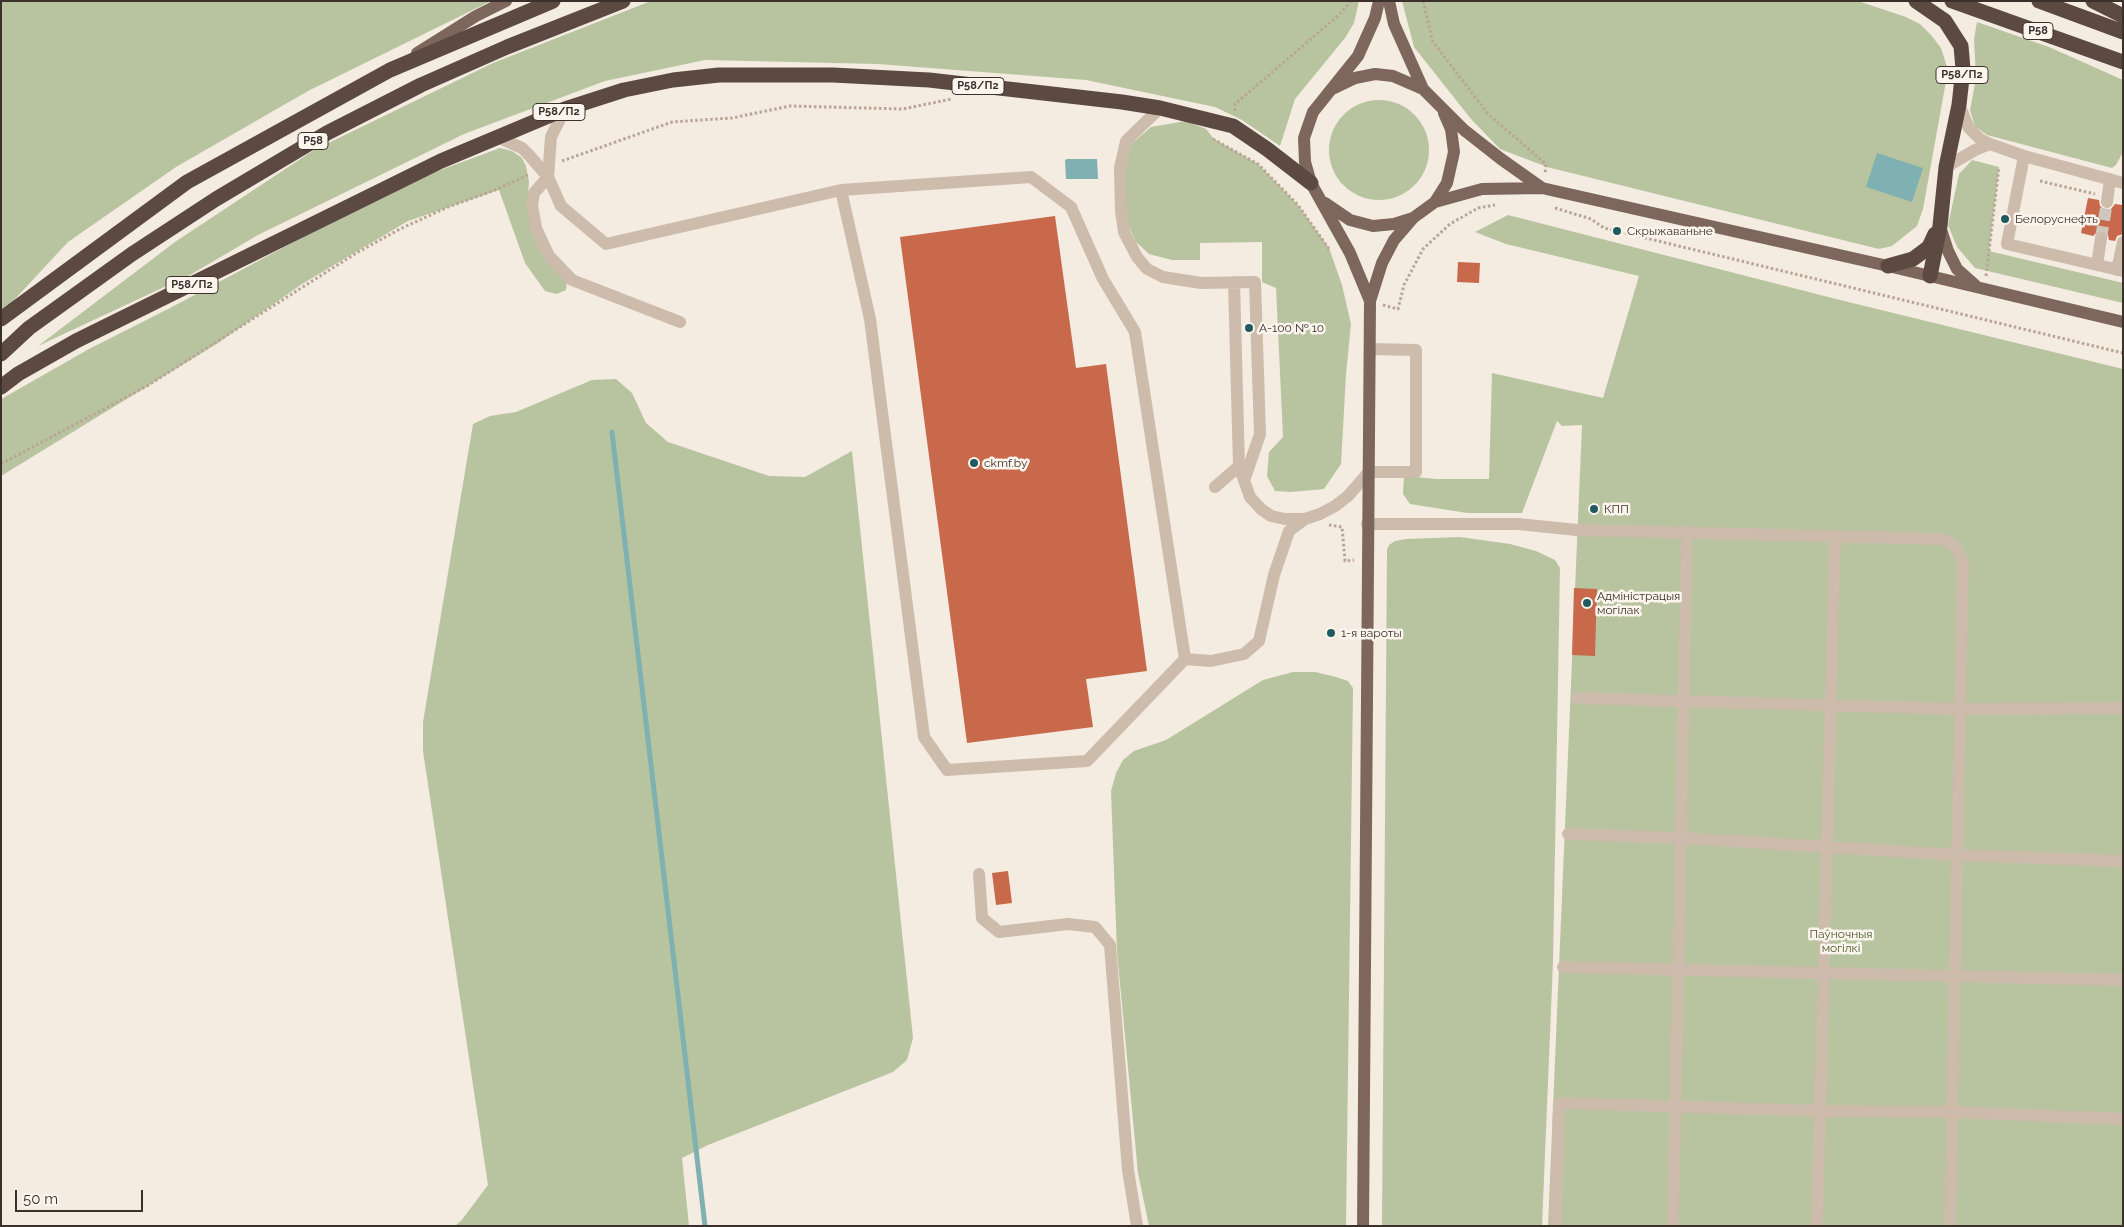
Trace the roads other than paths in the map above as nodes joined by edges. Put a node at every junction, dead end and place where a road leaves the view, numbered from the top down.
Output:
1 (506, 1) edge
2 (552, 1) edge
3 (623, 1) edge
4 (1378, 1) edge
5 (1389, 1) edge
6 (1916, 1) edge
7 (1952, 1) edge
8 (2039, 1) edge
9 (2093, 1) edge
10 (2123, 16) edge
11 (2123, 32) edge
12 (2123, 62) edge
13 (390, 70) junction
14 (1332, 89) junction
15 (1423, 89) junction
16 (1959, 105) junction
17 (1441, 106) junction
18 (1160, 108) junction
19 (565, 109) junction
20 (497, 137) junction
21 (1990, 144) junction
22 (2024, 156) junction
23 (1946, 167) junction
24 (546, 171) junction
25 (2117, 181) edge
26 (1311, 183) junction
27 (1542, 188) junction
28 (841, 190) junction
29 (2107, 199) tunnel mouth
30 (1323, 202) junction
31 (1435, 202) junction
32 (1413, 218) junction
33 (1940, 226) junction
34 (2101, 238) tunnel mouth
35 (2122, 242) edge
36 (2097, 265) junction
37 (1888, 266) junction
38 (2120, 270) edge
39 (1930, 276) junction
40 (1234, 282) junction
41 (1977, 287) junction
42 (1370, 301) junction
43 (1, 319) edge
44 (680, 322) dead end
45 (2123, 322) edge
46 (1370, 349) junction
47 (1, 354) edge
48 (1, 387) edge
49 (1239, 466) junction
50 (1369, 472) junction
51 (1244, 478) junction
52 (1215, 487) dead end
53 (1305, 519) junction
54 (1368, 524) junction
55 (1687, 531) junction
56 (1835, 536) junction
57 (1185, 659) junction
58 (1576, 698) dead end
59 (1684, 703) junction
60 (1831, 706) junction
61 (2123, 708) edge
62 (1960, 709) junction
63 (1568, 834) dead end
64 (1681, 838) junction
65 (1827, 846) junction
66 (1957, 855) junction
67 (2123, 861) edge
68 (979, 874) dead end
69 (1563, 967) dead end
70 (1678, 970) junction
71 (1824, 972) junction
72 (1955, 975) junction
73 (2123, 980) edge
74 (1675, 1107) junction
75 (1820, 1111) junction
76 (1952, 1112) junction
77 (2123, 1119) edge
78 (1137, 1226) edge
79 (1363, 1226) edge
80 (1556, 1226) edge
81 (1673, 1226) edge
82 (1817, 1226) edge
83 (1950, 1226) edge

1 - 13 main road
2 - 13 highway, Р58
3 - 47 highway, Р58
4 - 14 main road
5 - 15 main road
6 - 16 highway, Р58/П2
7 - 12 highway, Р58
8 - 11 highway, Р58
9 - 10 highway
13 - 43 highway, Р58
14 - 15 main road, Р58/П2
14 - 26 main road, Р58/П2
15 - 17 main road, Р58/П2
16 - 21 street
16 - 23 highway, Р58/П2
17 - 27 main road, Р58/П2
17 - 31 main road, Р58/П2
18 - 19 highway, Р58/П2
18 - 26 highway, Р58/П2
18 - 40 street
19 - 20 highway, Р58/П2
19 - 24 street
20 - 24 street
20 - 48 highway, Р58/П2
21 - 22 street
21 - 23 street
22 - 25 street
22 - 36 street
23 - 33 highway, Р58/П2
24 - 28 street
24 - 44 street
25 - 29 street
26 - 30 main road, Р58/П2
27 - 31 main road, Р58/П2
27 - 37 main road, Р58/П2
28 - 57 street
28 - 57 street
30 - 32 main road, Р58/П2
30 - 42 main road
31 - 32 main road, Р58/П2
32 - 42 main road
33 - 37 highway, Р58/П2
33 - 39 highway, Р58/П2
33 - 41 main road, Р58/П2
34 - 36 street
35 - 38 street
36 - 38 street
37 - 39 main road, Р58/П2
39 - 41 main road, Р58/П2
40 - 49 street
40 - 51 street
41 - 45 main road, Р58/П2
42 - 46 main road
46 - 50 main road
46 - 50 street
49 - 51 street
49 - 52 street
50 - 53 street
50 - 54 main road
51 - 53 street
53 - 57 street
54 - 55 street
54 - 79 main road
55 - 56 street
55 - 59 street
56 - 60 street
56 - 62 street
58 - 59 street
59 - 60 street
59 - 64 street
60 - 62 street
60 - 65 street
61 - 62 street
62 - 66 street
63 - 64 street
64 - 65 street
64 - 70 street
65 - 66 street
65 - 71 street
66 - 67 street
66 - 72 street
68 - 78 street
69 - 70 street
70 - 71 street
70 - 74 street
71 - 72 street
71 - 75 street
72 - 73 street
72 - 76 street
74 - 75 street
74 - 80 street
74 - 81 street
75 - 76 street
75 - 82 street
76 - 77 street
76 - 83 street

